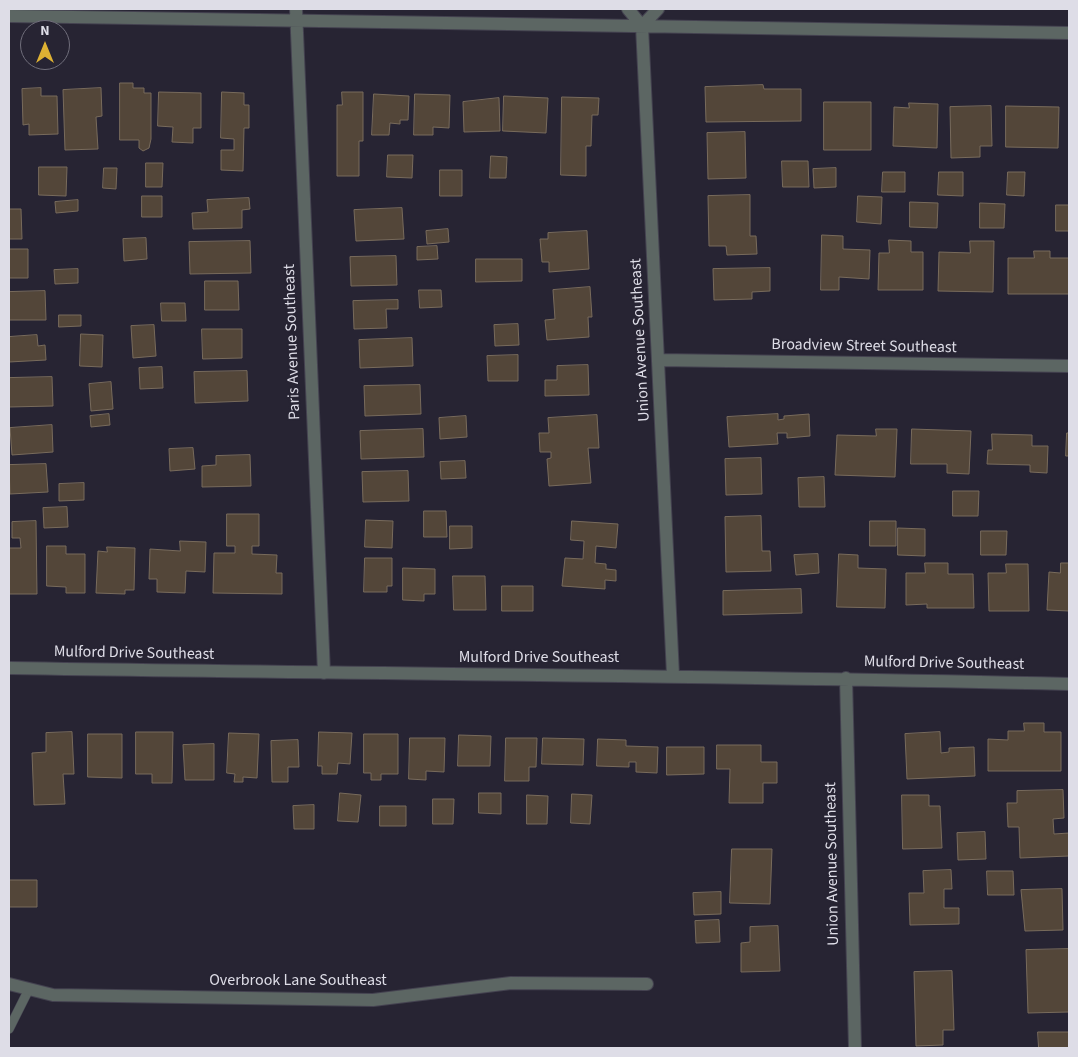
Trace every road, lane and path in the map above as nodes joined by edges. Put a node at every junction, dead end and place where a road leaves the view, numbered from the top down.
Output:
1 (628, 9) edge
2 (658, 9) edge
3 (296, 15) edge
4 (9, 16) edge
5 (642, 26) junction
6 (1069, 33) edge
7 (659, 360) junction
8 (1069, 366) edge
9 (9, 668) edge
10 (324, 673) junction
11 (673, 675) junction
12 (846, 678) junction
13 (1069, 684) edge
14 (9, 984) edge
15 (648, 984) dead end
16 (29, 989) junction
17 (9, 1029) edge
18 (855, 1048) edge

1 - 5 street
2 - 5 street
3 - 4 street
3 - 5 street
3 - 10 street, Paris Avenue Southeast
5 - 6 street
5 - 7 street, Union Avenue Southeast
7 - 8 street, Broadview Street Southeast
7 - 11 street, Union Avenue Southeast
9 - 10 street, Mulford Drive Southeast
10 - 11 street, Mulford Drive Southeast
11 - 12 street, Mulford Drive Southeast
12 - 13 street, Mulford Drive Southeast
12 - 18 street, Union Avenue Southeast
14 - 16 street, Overbrook Lane Southeast
15 - 16 street, Overbrook Lane Southeast
16 - 17 lane

